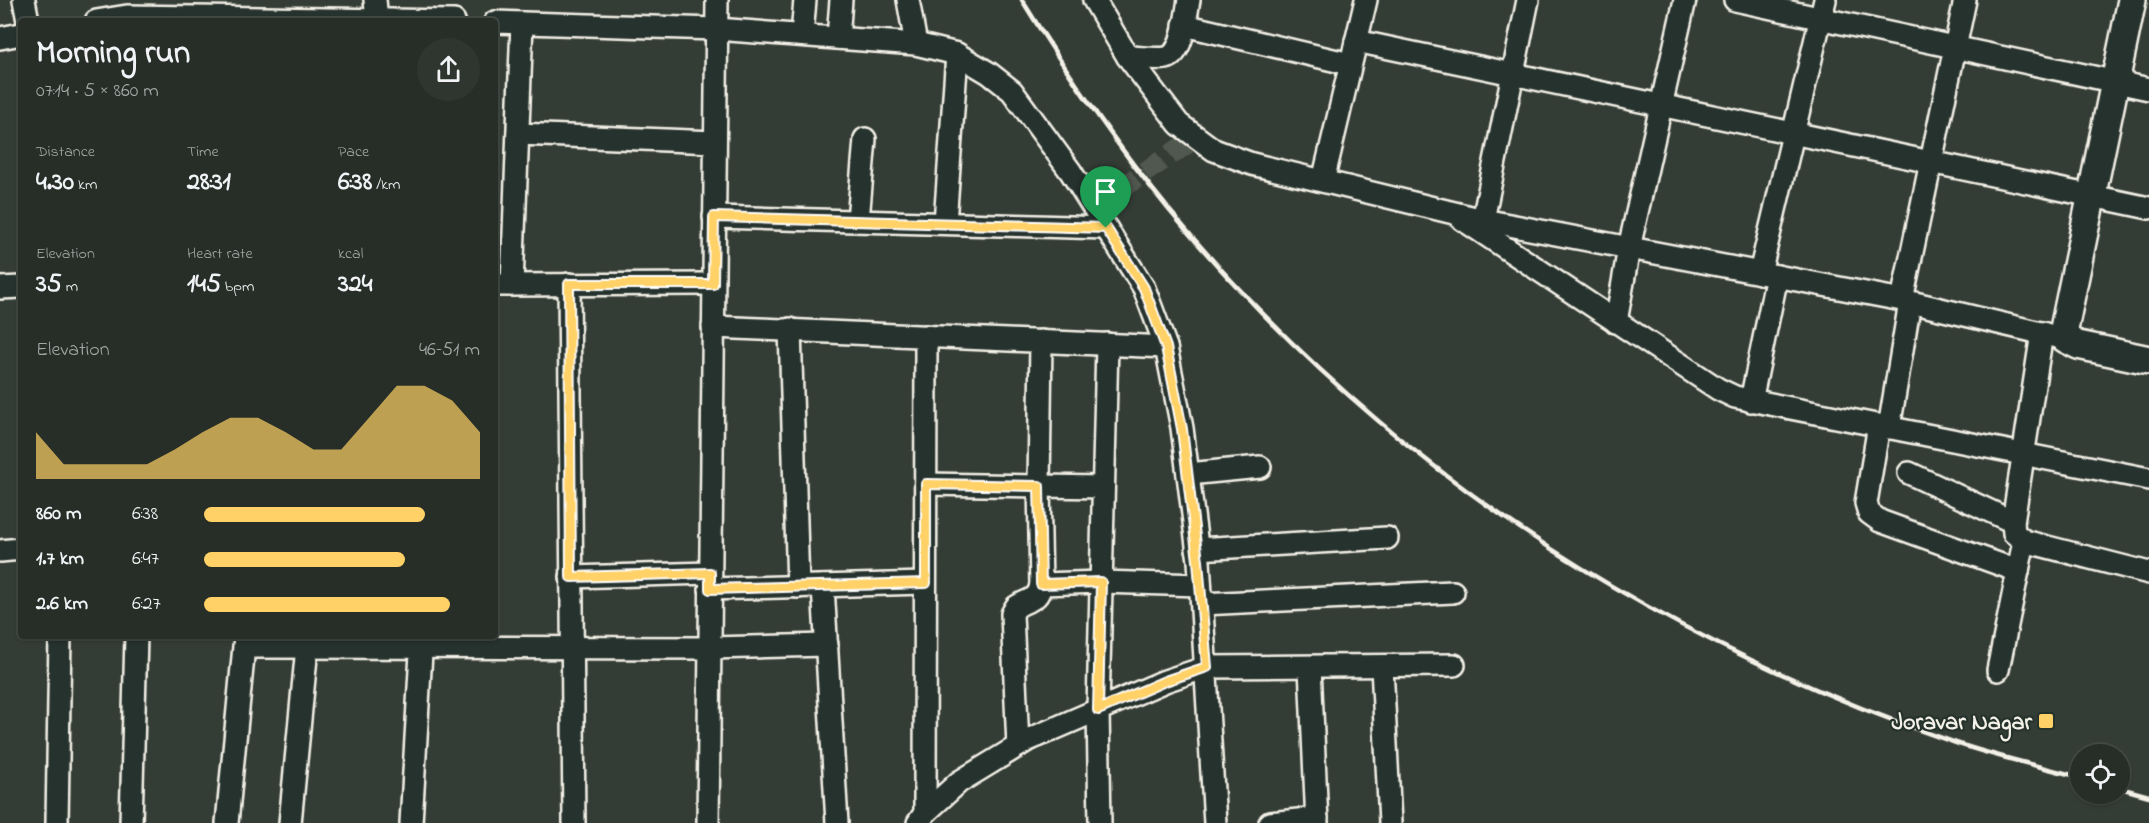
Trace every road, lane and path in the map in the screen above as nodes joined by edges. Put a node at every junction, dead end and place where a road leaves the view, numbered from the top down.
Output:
1 (24, 0) edge
2 (717, 0) edge
3 (805, 0) edge
4 (841, 0) edge
5 (909, 0) edge
6 (1094, 0) edge
7 (1189, 0) edge
8 (1366, 0) edge
9 (1528, 0) edge
10 (1685, 0) edge
11 (1735, 0) edge
12 (1965, 0) edge
13 (2132, 0) edge
14 (144, 8) edge
15 (1823, 9) edge
16 (376, 10) edge
17 (27, 18) edge
18 (121, 18) edge
19 (249, 18) edge
20 (273, 18) edge
21 (398, 18) edge
22 (498, 22) edge
23 (522, 22) junction
24 (1184, 25) junction
25 (716, 29) junction
26 (802, 34) junction
27 (18, 35) edge
28 (0, 38) edge
29 (838, 38) junction
30 (1356, 41) junction
31 (916, 44) junction
32 (1955, 47) junction
33 (957, 54) junction
34 (1128, 57) junction
35 (1350, 64) junction
36 (1513, 74) junction
37 (2115, 82) junction
38 (2149, 90) edge
39 (1661, 105) junction
40 (1794, 133) junction
41 (518, 134) junction
42 (865, 139) dead end
43 (715, 142) junction
44 (1931, 162) junction
45 (1323, 181) junction
46 (2091, 196) junction
47 (2149, 208) edge
48 (1452, 212) junction
49 (714, 217) junction
50 (1483, 219) junction
51 (858, 220) junction
52 (945, 222) junction
53 (1106, 228) junction
54 (1629, 248) junction
55 (1769, 274) junction
56 (569, 284) junction
57 (713, 284) junction
58 (504, 285) edge
59 (0, 288) edge
60 (18, 288) edge
61 (1906, 301) junction
62 (1616, 322) junction
63 (713, 327) junction
64 (790, 329) junction
65 (926, 336) junction
66 (2054, 336) junction
67 (1041, 341) junction
68 (1107, 344) junction
69 (1166, 347) junction
70 (2149, 360) edge
71 (1751, 400) junction
72 (1884, 427) junction
73 (2023, 454) junction
74 (1260, 467) dead end
75 (1909, 473) dead end
76 (1188, 474) junction
77 (2149, 479) edge
78 (926, 484) junction
79 (1039, 486) junction
80 (1103, 488) junction
81 (2013, 522) junction
82 (1387, 538) dead end
83 (2024, 541) junction
84 (18, 549) edge
85 (1197, 549) junction
86 (0, 551) edge
87 (2018, 571) junction
88 (2149, 573) edge
89 (571, 577) junction
90 (710, 581) junction
91 (1101, 582) junction
92 (926, 583) junction
93 (1041, 584) junction
94 (822, 586) junction
95 (798, 587) junction
96 (1453, 592) dead end
97 (1201, 595) junction
98 (60, 639) edge
99 (136, 639) edge
100 (245, 642) edge
101 (422, 642) edge
102 (293, 643) edge
103 (827, 645) junction
104 (571, 648) junction
105 (710, 648) junction
106 (1454, 665) dead end
107 (1382, 666) junction
108 (1207, 667) junction
109 (1310, 667) junction
110 (1998, 670) dead end
111 (1098, 710) junction
112 (1018, 746) junction
113 (921, 818) edge
114 (1317, 821) edge
115 (57, 823) edge
116 (131, 823) edge
117 (227, 823) edge
118 (290, 823) edge
119 (411, 823) edge
120 (574, 823) edge
121 (708, 823) edge
122 (837, 823) edge
123 (1100, 823) edge
124 (1215, 823) edge
125 (1270, 823) edge
126 (1390, 823) edge

1 - 17 street
2 - 25 street
3 - 26 street
4 - 29 street
5 - 31 street
6 - 34 street
7 - 24 street
8 - 30 street
9 - 36 street
10 - 39 street
11 - 15 street
12 - 32 street
13 - 37 main road
14 - 18 street
14 - 19 street
15 - 32 street
15 - 40 street
16 - 20 street
16 - 21 street
22 - 23 street
23 - 25 street
23 - 41 street
24 - 34 street
24 - 35 street
25 - 26 street
25 - 43 street
26 - 29 street
27 - 28 street
29 - 31 street
30 - 35 street
30 - 36 street
31 - 33 street
32 - 37 street
32 - 44 street
33 - 52 street
33 - 53 street
34 - 45 street
35 - 45 street
36 - 39 street
36 - 50 street
37 - 38 street
37 - 46 main road
39 - 40 street
39 - 54 street
40 - 44 street
40 - 55 street
41 - 43 street
41 - 58 street
42 - 51 street
43 - 49 street
44 - 46 street
44 - 61 street
45 - 48 street
46 - 47 street
46 - 66 main road
48 - 50 street
48 - 62 street
49 - 51 street
49 - 57 street
50 - 54 street
51 - 52 street
52 - 53 street
53 - 69 street
54 - 55 street
54 - 62 street
55 - 61 street
55 - 71 street
56 - 57 street
56 - 58 street
56 - 89 street
57 - 63 street
59 - 60 street
61 - 66 street
61 - 72 street
62 - 71 street
63 - 64 street
63 - 90 street
64 - 65 street
64 - 95 street
65 - 67 street
65 - 78 street
66 - 70 main road
66 - 73 street
67 - 68 street
67 - 79 street
68 - 69 street
68 - 80 street
69 - 76 street
71 - 72 street
72 - 73 street
72 - 87 street
73 - 77 street
73 - 81 street
74 - 76 street
75 - 81 street
76 - 85 street
78 - 79 street
78 - 92 street
79 - 80 street
79 - 93 street
80 - 91 street
81 - 83 street
82 - 85 street
83 - 87 street
83 - 88 street
84 - 86 street
85 - 97 street
87 - 110 street
89 - 90 street
89 - 104 street
90 - 95 street
90 - 105 street
91 - 93 street
91 - 97 street
91 - 111 street
92 - 94 street
92 - 113 street
93 - 112 street
94 - 95 street
94 - 103 street
96 - 97 street
97 - 108 street
98 - 115 street
99 - 116 street
100 - 102 street
100 - 117 street
101 - 102 street
101 - 104 street
101 - 119 street
102 - 118 street
103 - 105 street
103 - 122 street
104 - 105 street
104 - 120 street
105 - 121 street
106 - 107 street
107 - 109 street
107 - 126 street
108 - 109 street
108 - 111 street
108 - 124 street
109 - 114 street
111 - 112 street
111 - 123 street
112 - 113 street
114 - 125 street

